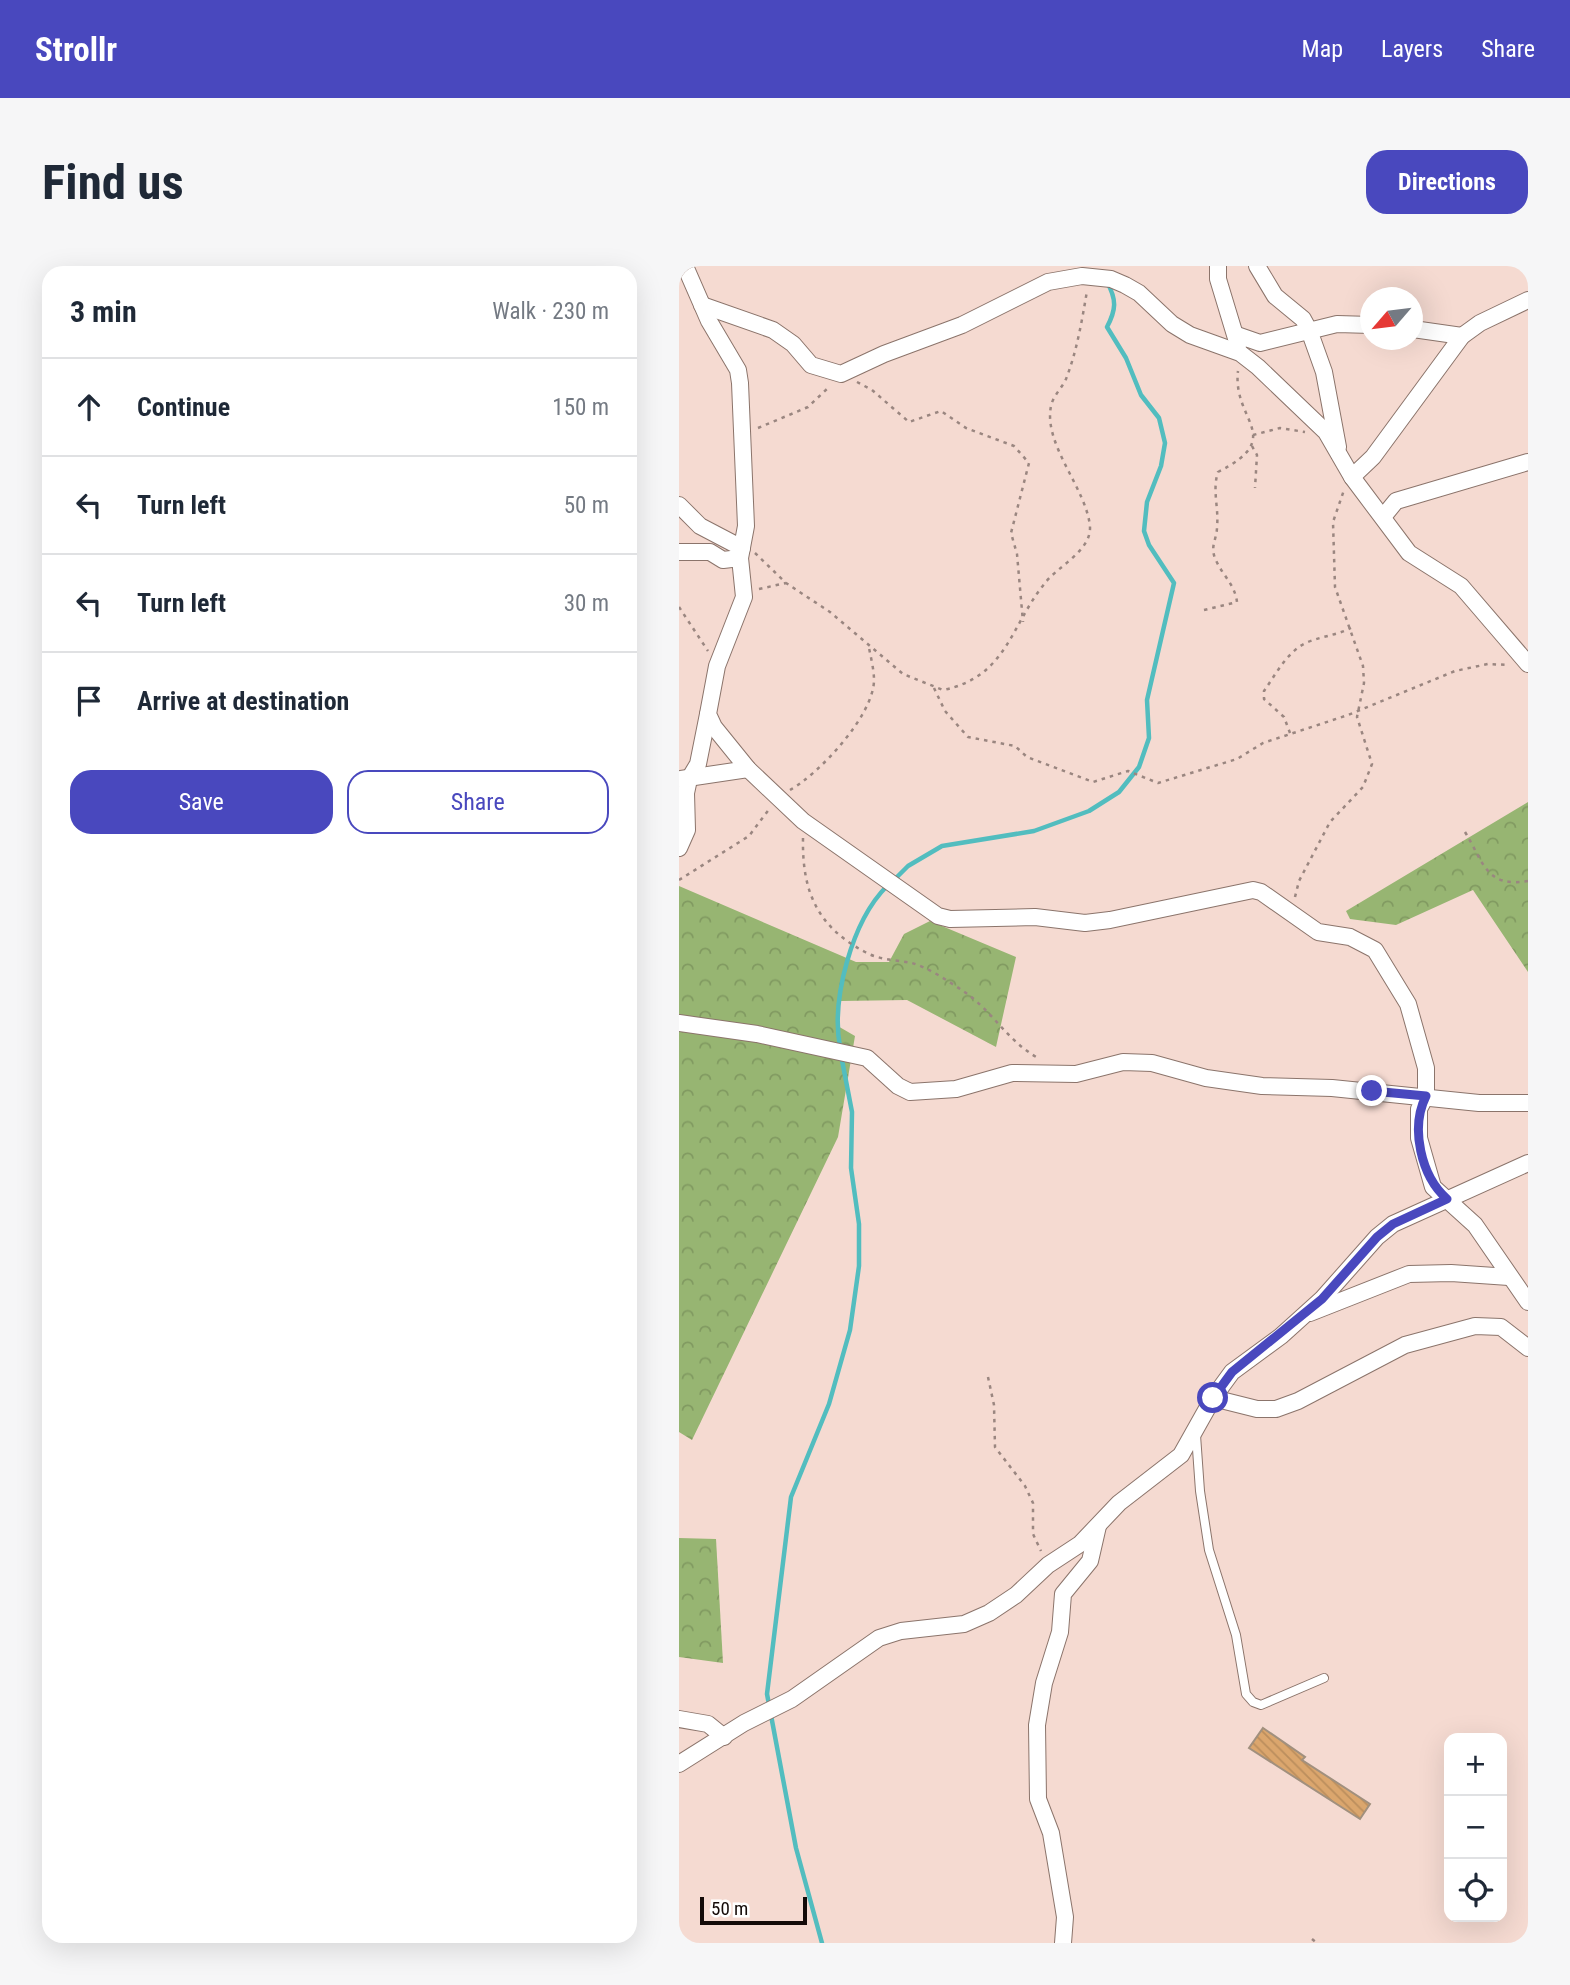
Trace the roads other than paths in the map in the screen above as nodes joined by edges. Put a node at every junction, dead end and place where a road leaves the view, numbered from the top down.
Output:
1 (685, 266) edge
2 (1218, 266) edge
3 (1257, 266) edge
4 (1528, 300) edge
5 (702, 305) junction
6 (1360, 324) edge
7 (1309, 330) junction
8 (1423, 331) edge
9 (1237, 335) junction
10 (1462, 336) junction
11 (1240, 354) junction
12 (1338, 450) junction
13 (1528, 462) edge
14 (1352, 477) junction
15 (679, 505) edge
16 (1383, 517) junction
17 (679, 552) edge
18 (741, 553) junction
19 (1525, 664) edge
20 (708, 713) junction
21 (748, 769) junction
22 (684, 779) edge
23 (679, 848) edge
24 (679, 1023) edge
25 (1426, 1096) junction
26 (1528, 1103) edge
27 (1528, 1163) edge
28 (1447, 1199) junction
29 (1509, 1277) junction
30 (1528, 1302) edge
31 (1304, 1315) junction
32 (1528, 1348) edge
33 (1213, 1398) junction
34 (1196, 1429) junction
35 (1098, 1526) junction
36 (1324, 1678) dead end
37 (679, 1719) edge
38 (725, 1737) junction
39 (679, 1764) edge
40 (1063, 1943) edge

1 - 5 street
2 - 9 street
3 - 7 street
4 - 10 street
5 - 11 street
5 - 18 street
6 - 7 street
7 - 9 street
7 - 12 street
8 - 10 street
9 - 11 street
10 - 14 street
11 - 12 street
12 - 14 street
13 - 16 street
14 - 16 street
15 - 18 street
16 - 19 street
17 - 18 street
18 - 20 street
20 - 21 street
20 - 22 street
21 - 22 street
21 - 25 street
22 - 23 street
24 - 25 street
25 - 26 street
25 - 28 street
27 - 28 street
28 - 29 street
28 - 31 street
29 - 30 street
29 - 31 street
31 - 33 street
32 - 33 street
33 - 34 street
34 - 35 street
34 - 36 lane
35 - 38 street
35 - 40 street
37 - 38 street
38 - 39 street

